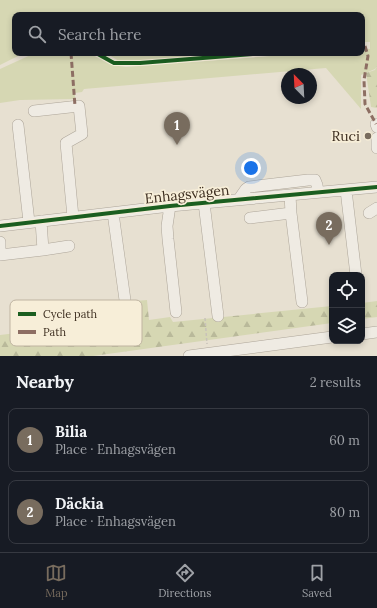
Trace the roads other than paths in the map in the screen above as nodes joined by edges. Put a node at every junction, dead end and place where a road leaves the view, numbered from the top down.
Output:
1 (34, 111) dead end
2 (377, 124) edge
3 (18, 125) dead end
4 (377, 127) edge
5 (377, 138) edge
6 (377, 148) edge
7 (377, 187) edge
8 (346, 190) junction
9 (318, 192) junction
10 (290, 195) junction
11 (239, 200) junction
12 (204, 203) junction
13 (170, 206) junction
14 (113, 213) junction
15 (290, 213) junction
16 (73, 217) junction
17 (250, 218) dead end
18 (41, 221) junction
19 (29, 222) junction
20 (0, 226) edge
21 (0, 242) edge
22 (69, 246) dead end
23 (43, 250) junction
24 (356, 272) edge
25 (125, 300) dead end
26 (302, 302) dead end
27 (176, 312) dead end
28 (218, 316) dead end
29 (377, 332) edge
30 (365, 334) edge
31 (329, 338) edge
32 (208, 355) edge
33 (189, 356) edge

1 - 16 street
2 - 4 street
3 - 19 street
5 - 6 street
7 - 8 street, Enhagsvägen
8 - 9 street, Enhagsvägen
8 - 24 street
9 - 10 street, Enhagsvägen
9 - 11 street
10 - 11 street, Enhagsvägen
10 - 15 street
11 - 12 street, Enhagsvägen
12 - 13 street, Enhagsvägen
12 - 28 street
13 - 14 street, Enhagsvägen
13 - 27 street
14 - 16 street, Enhagsvägen
14 - 25 street
15 - 17 street
15 - 26 street
16 - 18 street, Enhagsvägen
18 - 19 street, Enhagsvägen
18 - 23 street
19 - 20 street, Enhagsvägen
21 - 23 street
22 - 23 street
29 - 30 street
31 - 32 street
32 - 33 street

